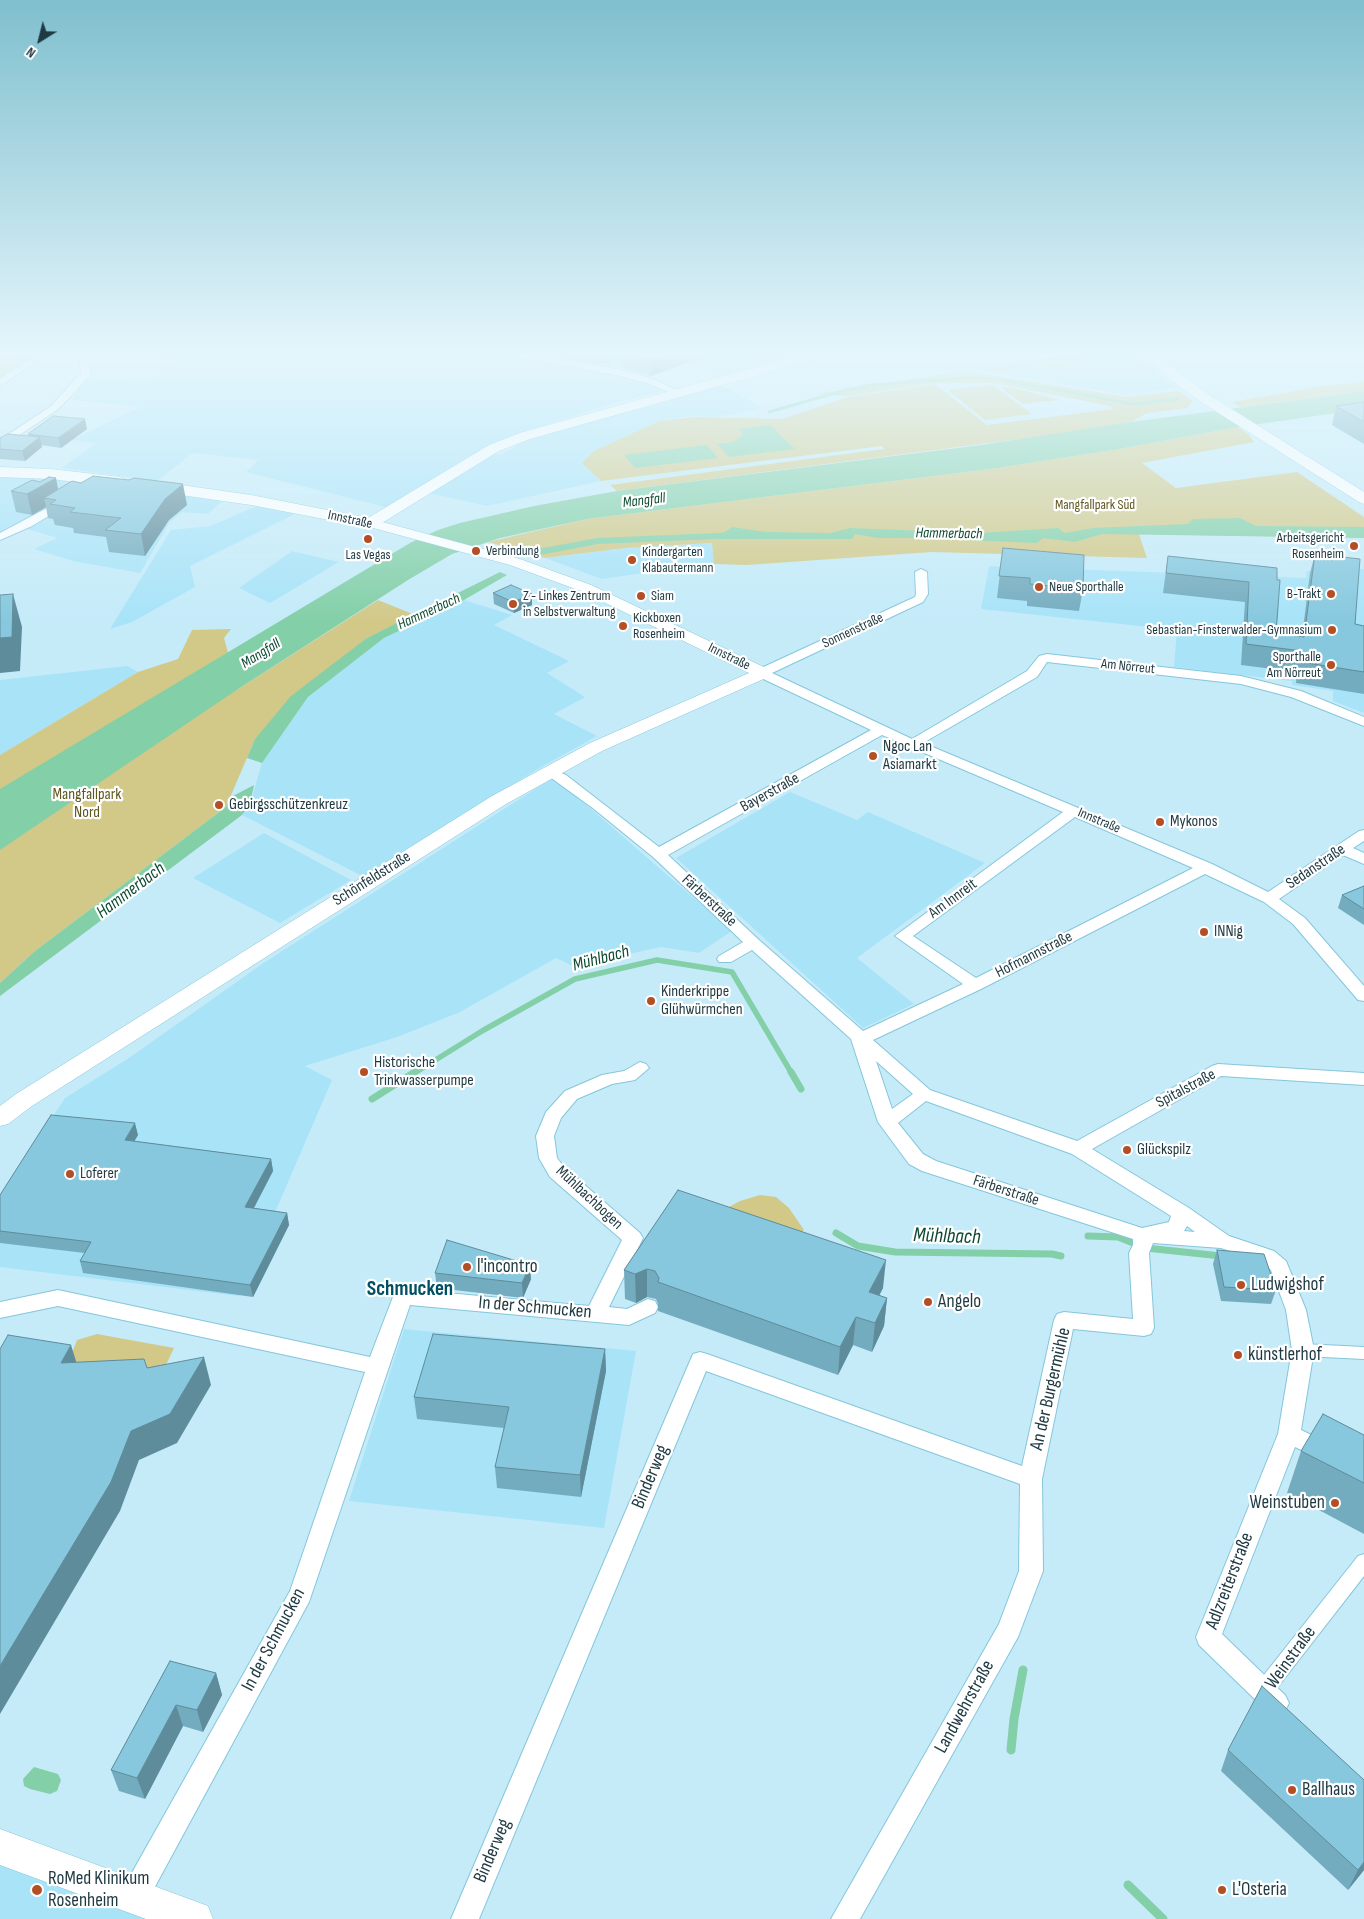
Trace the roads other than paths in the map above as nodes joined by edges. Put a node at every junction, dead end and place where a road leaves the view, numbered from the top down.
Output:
1 (509, 443) edge
2 (1272, 443) edge
3 (2, 473) edge
4 (102, 480) junction
5 (82, 492) joint
6 (1364, 499) edge
7 (371, 524) junction
8 (0, 536) edge
9 (922, 572) dead end
10 (762, 673) junction
11 (1364, 722) edge
12 (881, 730) junction
13 (912, 744) junction
14 (550, 772) junction
15 (1074, 811) junction
16 (1364, 834) edge
17 (1343, 849) junction
18 (658, 854) junction
19 (1364, 859) edge
20 (1207, 868) junction
21 (1269, 899) junction
22 (753, 943) junction
23 (725, 960) dead end
24 (975, 985) junction
25 (1364, 996) edge
26 (860, 1039) junction
27 (640, 1068) dead end
28 (1364, 1079) edge
29 (924, 1094) junction
30 (0, 1118) edge
31 (887, 1122) junction
32 (1079, 1149) junction
33 (1182, 1213) junction
34 (1222, 1241) junction
35 (1142, 1244) junction
36 (1267, 1256) joint
37 (648, 1307) dead end
38 (0, 1310) edge
39 (596, 1313) junction
40 (1303, 1350) junction
41 (1364, 1353) edge
42 (378, 1367) junction
43 (1289, 1434) junction
44 (1364, 1471) edge
45 (1031, 1479) junction
46 (1364, 1562) edge
47 (1208, 1637) joint
48 (1263, 1691) junction
49 (1290, 1717) edge
50 (0, 1847) edge
51 (134, 1897) junction
52 (195, 1919) edge
53 (465, 1919) edge
54 (846, 1919) edge

1 - 7 main road
2 - 6 main road
3 - 4 main road, Innstraße
4 - 5 street
4 - 7 main road, Innstraße
5 - 8 street
7 - 10 street, Innstraße
9 - 10 street, Sonnenstraße
10 - 12 street, Innstraße
10 - 14 street, Schönfeldstraße
11 - 13 street, Am Nörreut
12 - 13 street, Innstraße
12 - 18 street, Bayerstraße
13 - 15 street, Innstraße
14 - 18 street, Färberstraße
14 - 30 street, Schönfeldstraße
15 - 20 street, Innstraße
15 - 24 street, Am Innreit
16 - 17 street, Sedanstraße
17 - 19 street
17 - 21 street, Sedanstraße
18 - 22 street, Färberstraße
20 - 21 street, Innstraße
20 - 24 street, Hofmannstraße
21 - 25 street, Innstraße
22 - 23 street
22 - 26 street, Färberstraße
24 - 26 street, Hofmannstraße
26 - 29 street, Färberstraße
26 - 31 street, Färberstraße
27 - 39 street, Mühlbachbogen
28 - 32 street, Spitalstraße
29 - 31 street
29 - 32 street, Färberstraße
31 - 35 street, Färberstraße
32 - 33 street, Färberstraße
33 - 34 street, Färberstraße
33 - 35 street
34 - 35 street, Färberstraße
34 - 36 street, Färberstraße
35 - 45 street, An der Burgermühle
36 - 40 street, Adlzreiterstraße
37 - 39 street, In der Schmucken
38 - 42 street
39 - 42 street, In der Schmucken
40 - 41 street
40 - 43 street, Adlzreiterstraße
42 - 51 street, In der Schmucken
43 - 44 street
43 - 47 street, Adlzreiterstraße
45 - 53 street, Binderweg
45 - 54 street, Landwehrstraße
46 - 48 street, Weinstraße
47 - 48 street, Adlzreiterstraße
48 - 49 street, Weinstraße
50 - 51 street
51 - 52 street

